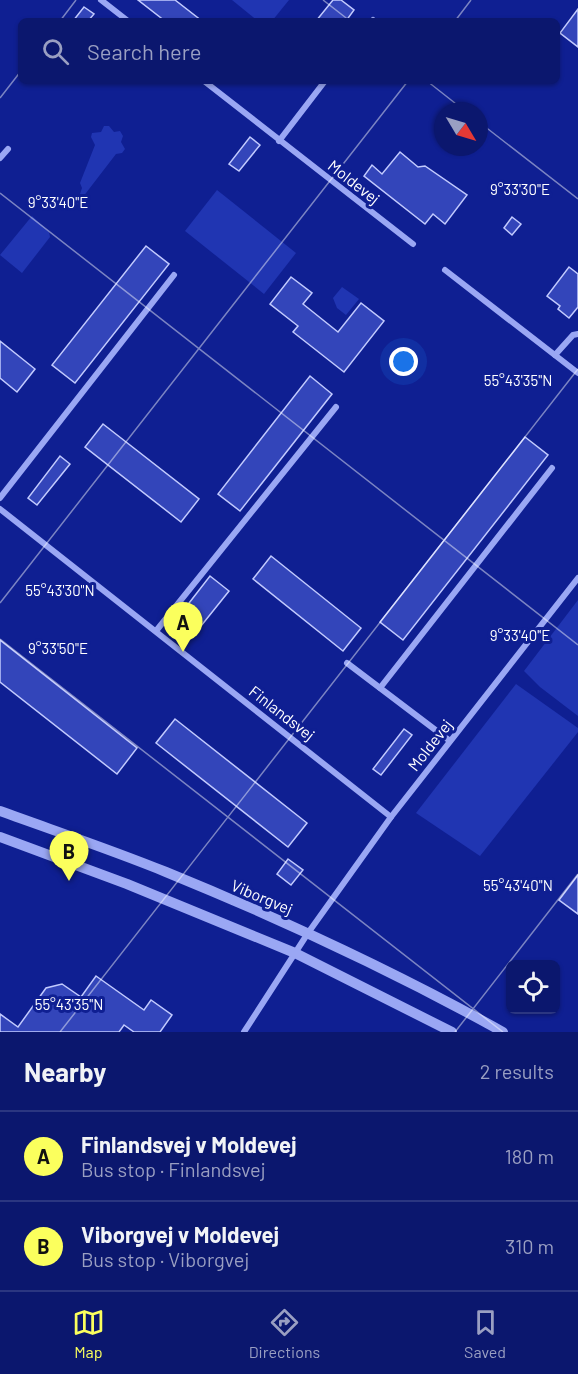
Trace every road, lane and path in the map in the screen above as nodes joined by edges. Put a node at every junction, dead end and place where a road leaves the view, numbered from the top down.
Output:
1 (105, 1) edge
2 (125, 18) edge
3 (208, 84) edge
4 (323, 84) edge
5 (279, 141) junction
6 (8, 149) dead end
7 (0, 158) edge
8 (413, 244) dead end
9 (445, 270) dead end
10 (174, 275) dead end
11 (578, 334) edge
12 (555, 355) junction
13 (578, 373) edge
14 (336, 407) dead end
15 (552, 468) dead end
16 (0, 498) edge
17 (0, 509) edge
18 (578, 578) edge
19 (156, 631) junction
20 (347, 663) dead end
21 (380, 688) junction
22 (450, 741) junction
23 (0, 811) edge
24 (391, 817) junction
25 (0, 837) edge
26 (308, 933) junction
27 (295, 953) junction
28 (244, 1032) edge
29 (452, 1032) edge
30 (503, 1032) edge

1 - 2 street
3 - 5 street, Moldevej
4 - 5 street
5 - 8 street, Moldevej
6 - 7 street
9 - 12 street
10 - 16 street
11 - 12 street
12 - 13 street
14 - 19 street
15 - 21 street
17 - 19 street, Finlandsvej
18 - 22 street, Moldevej
19 - 24 street, Finlandsvej
20 - 21 street
21 - 22 street
22 - 24 street, Moldevej
23 - 26 street, Viborgvej
24 - 26 street, Moldevej
25 - 27 street
26 - 27 street, Moldevej
26 - 30 street, Viborgvej
27 - 28 street, Moldevej
27 - 29 street

